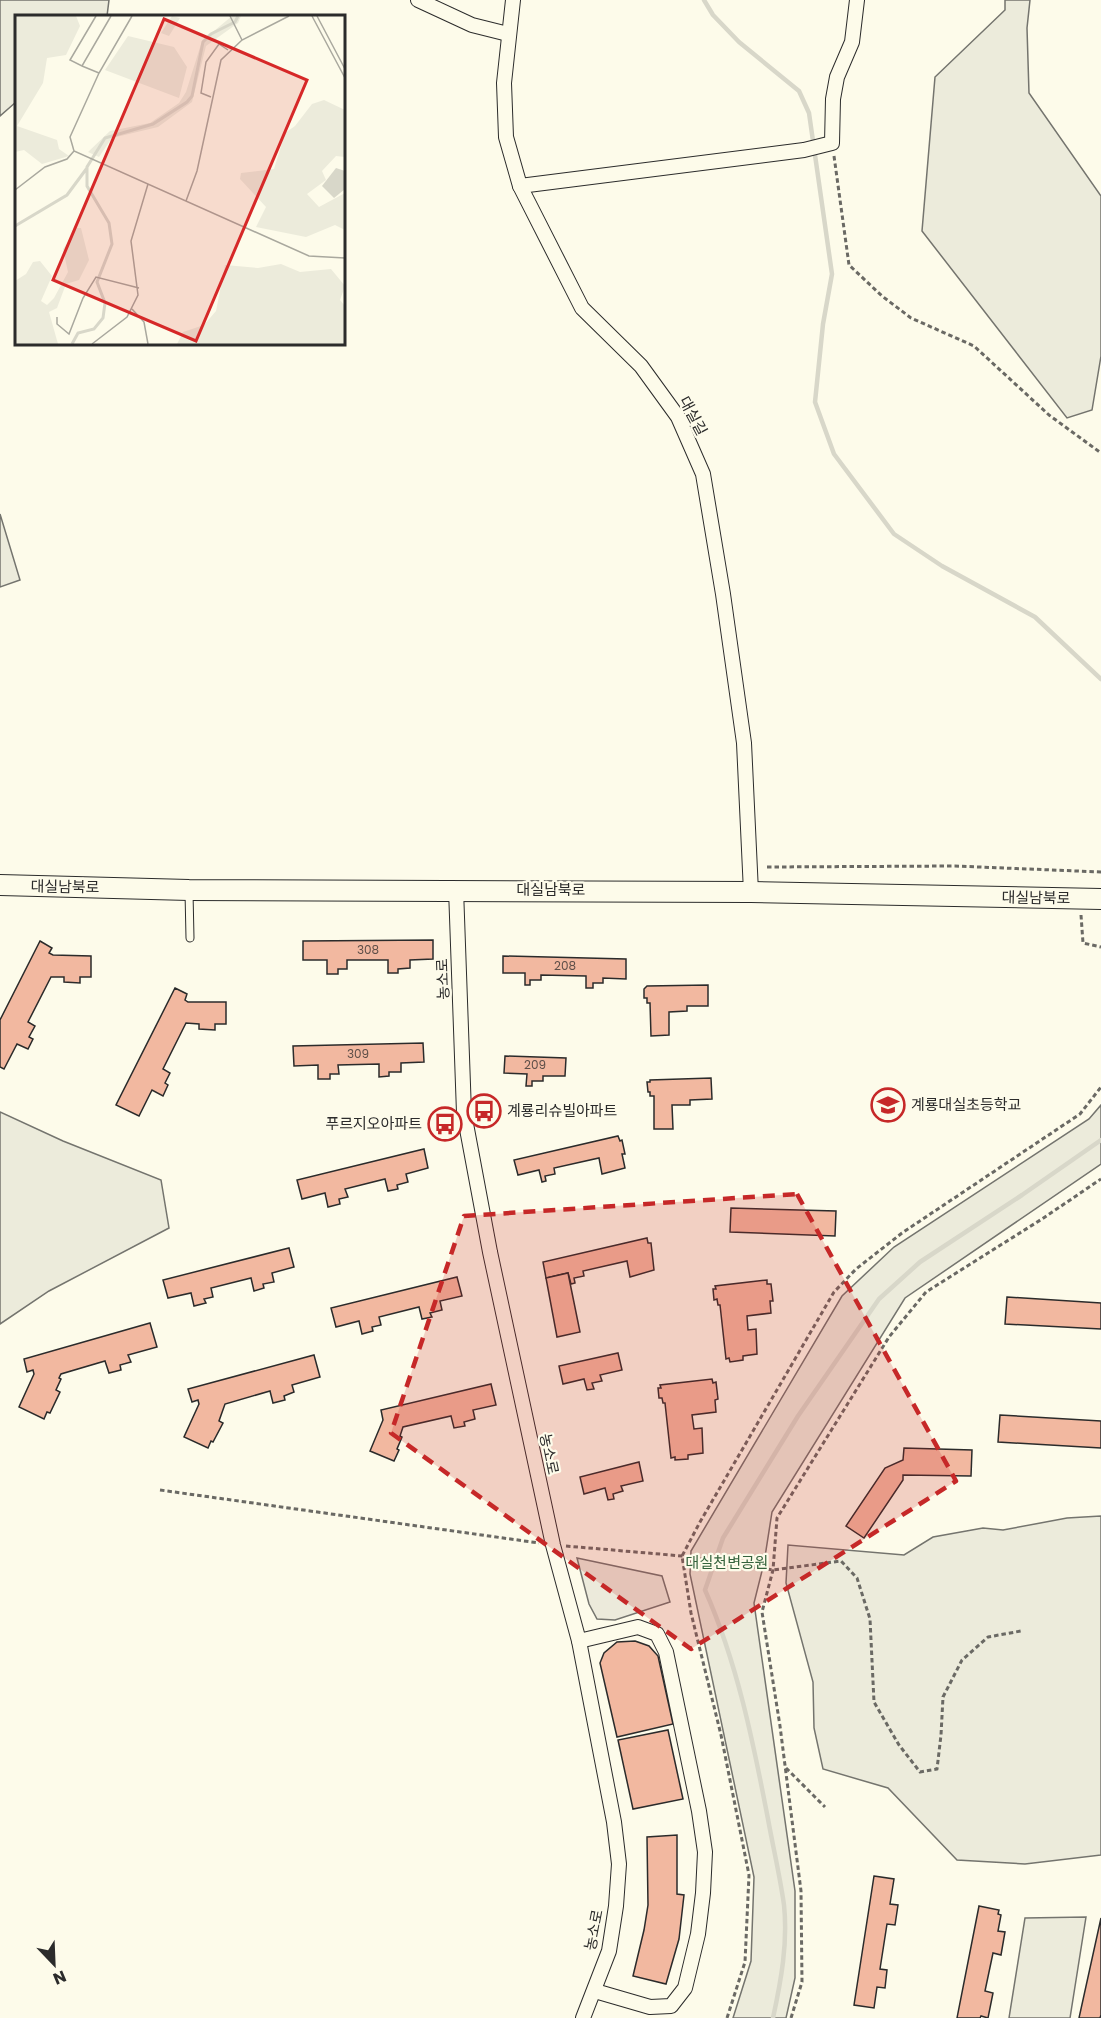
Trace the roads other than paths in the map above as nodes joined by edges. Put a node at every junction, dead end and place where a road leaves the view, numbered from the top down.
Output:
1 (418, 0) edge
2 (513, 0) edge
3 (857, 0) edge
4 (508, 34) junction
5 (520, 186) junction
6 (0, 885) edge
7 (456, 889) junction
8 (189, 890) junction
9 (751, 892) junction
10 (1101, 899) edge
11 (190, 938) dead end
12 (579, 1641) junction
13 (595, 1991) junction
14 (583, 2018) edge

1 - 4 street
2 - 4 street, 대실길
3 - 5 street
4 - 5 street, 대실길
5 - 9 street, 대실길
6 - 8 street, 대실남북로
7 - 8 street, 대실남북로
7 - 9 street, 대실남북로
7 - 12 street, 농소로
8 - 11 lane
9 - 10 street, 대실남북로
12 - 13 street, 농소로
12 - 13 street
13 - 14 street, 농소로

